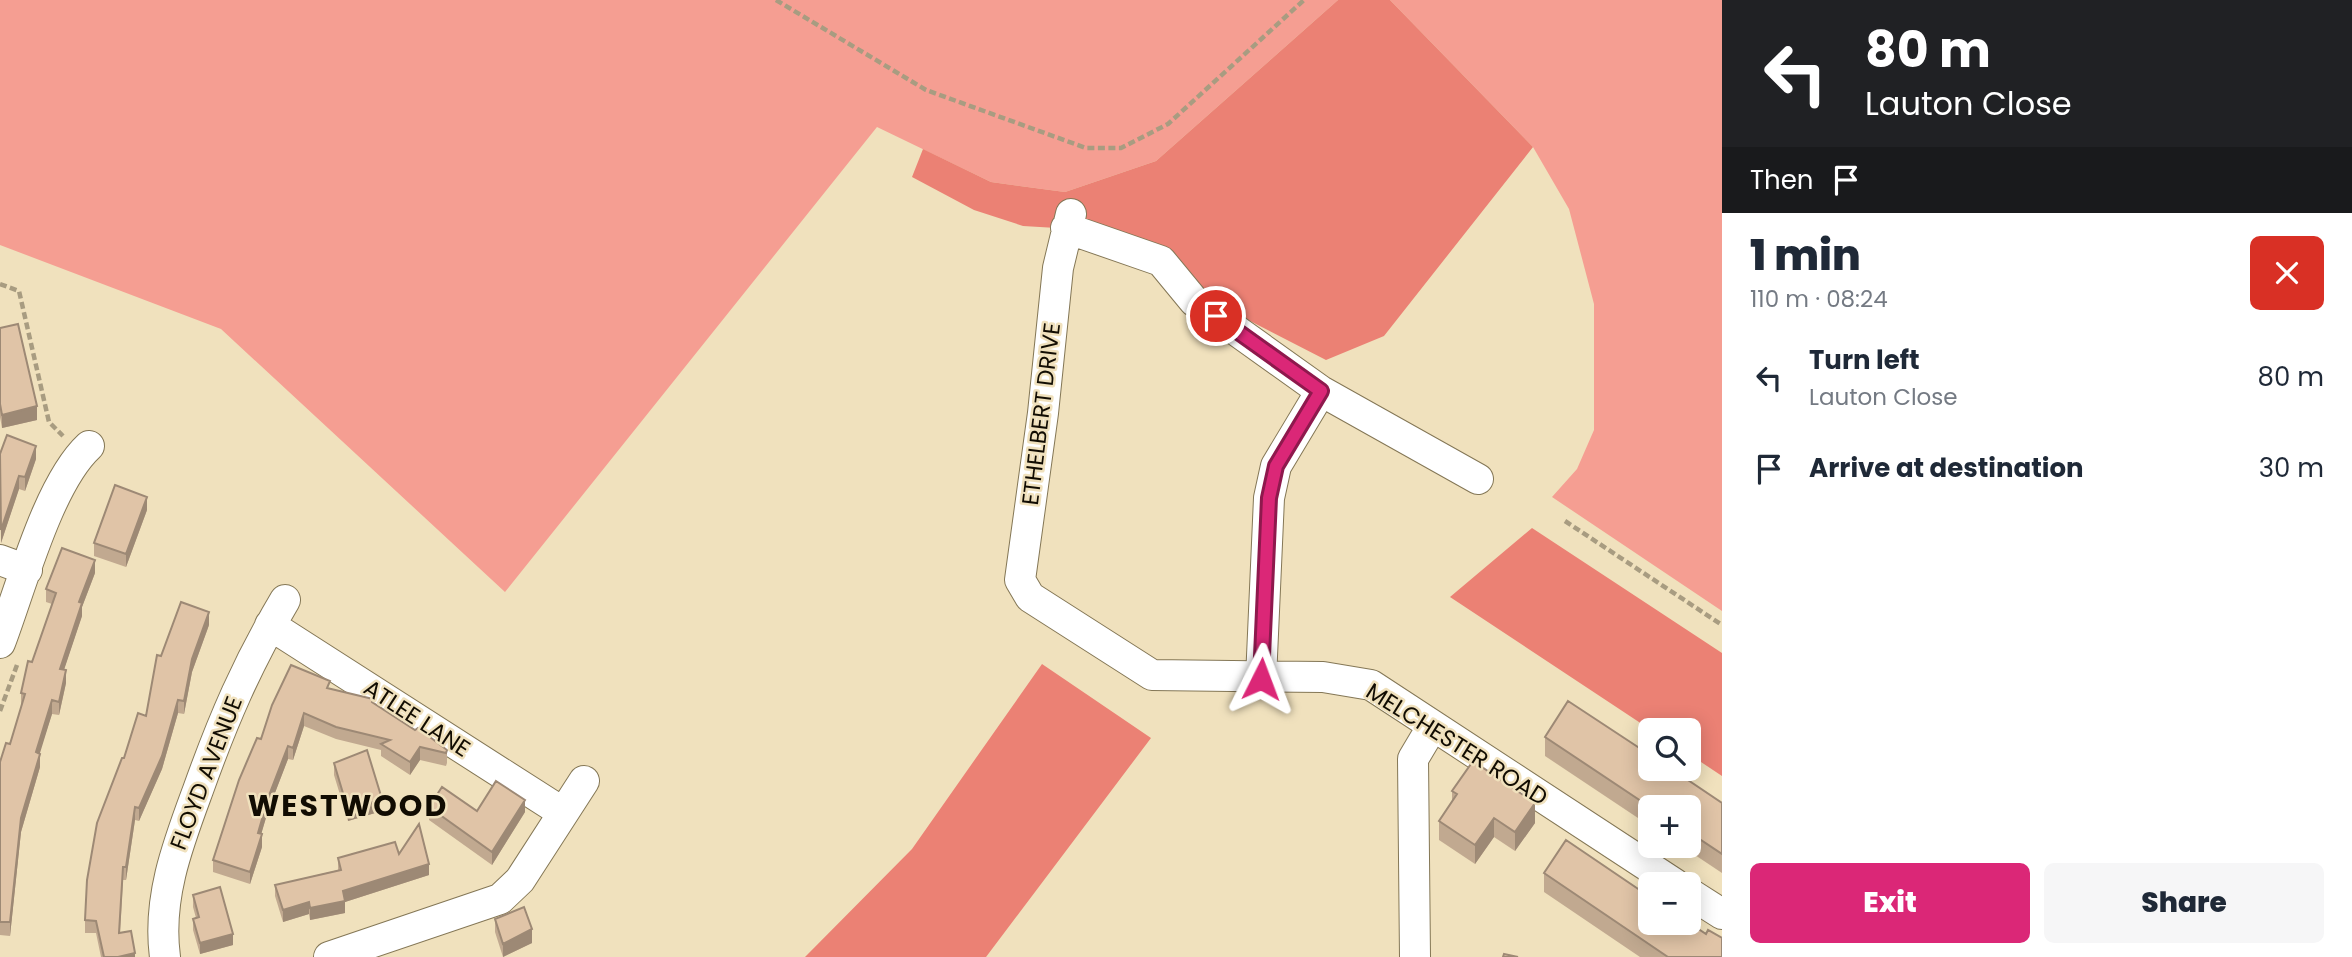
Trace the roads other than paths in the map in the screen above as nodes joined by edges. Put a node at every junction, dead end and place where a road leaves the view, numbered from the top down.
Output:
1 (1321, 391) junction
2 (85, 450) road end
3 (1478, 479) dead end
4 (14, 565) edge
5 (1030, 597) joint
6 (285, 600) dead end
7 (270, 625) junction
8 (0, 643) edge
9 (1261, 679) junction
10 (1432, 727) junction
11 (584, 781) dead end
12 (562, 812) junction
13 (1656, 872) edge
14 (1701, 901) edge
15 (1722, 914) edge
16 (415, 944) edge
17 (165, 957) edge
18 (329, 957) edge
19 (1415, 957) edge

1 - 3 street, ETHELBERT DRIVE
1 - 5 street, ETHELBERT DRIVE
1 - 9 street
2 - 4 street
4 - 8 street
5 - 9 street, MELCHESTER ROAD
6 - 7 street, FLOYD AVENUE
7 - 12 street, ATLEE LANE
7 - 17 street, FLOYD AVENUE
9 - 10 street, MELCHESTER ROAD
10 - 13 street, MELCHESTER ROAD
10 - 19 street
11 - 12 street
12 - 16 street
14 - 15 street
16 - 18 street

